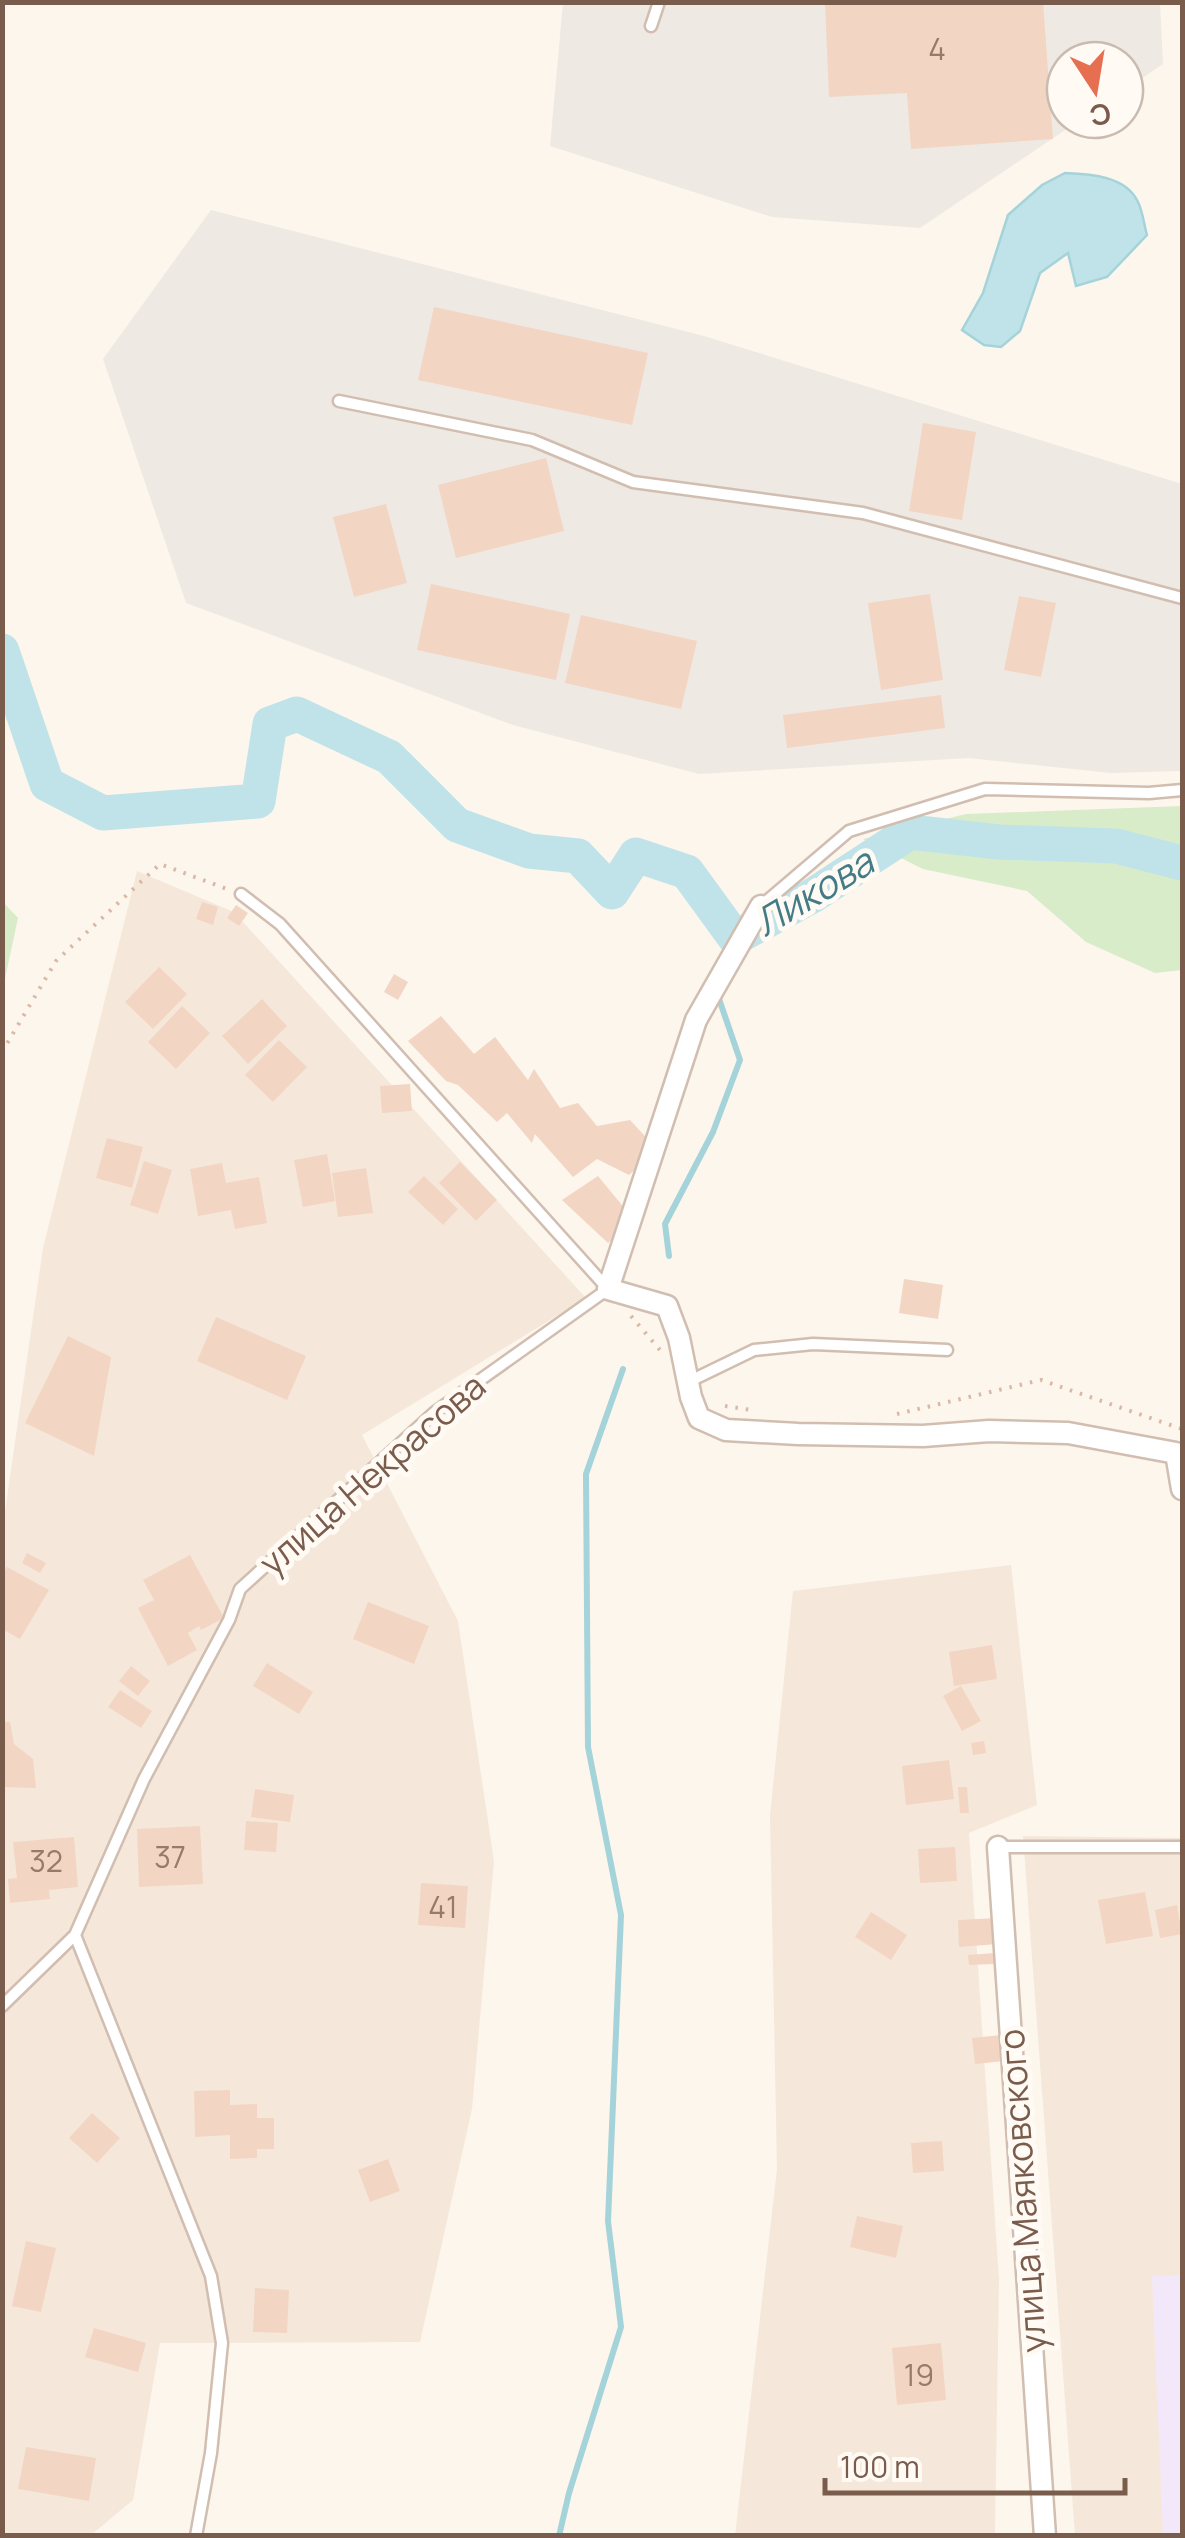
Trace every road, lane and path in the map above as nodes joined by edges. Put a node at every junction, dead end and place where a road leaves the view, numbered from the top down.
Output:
1 (658, 2) edge
2 (651, 26) dead end
3 (339, 401) dead end
4 (1182, 598) edge
5 (1182, 790) edge
6 (241, 894) joint
7 (761, 906) joint
8 (2, 1052) edge
9 (608, 1289) junction
10 (631, 1316) dead end
11 (948, 1350) dead end
12 (665, 1356) dead end
13 (688, 1382) junction
14 (723, 1406) dead end
15 (760, 1411) dead end
16 (888, 1416) dead end
17 (1182, 1429) edge
18 (1182, 1489) edge
19 (1182, 1846) edge
20 (998, 1847) joint
21 (75, 1935) junction
22 (2, 2006) edge
23 (196, 2536) edge
24 (1045, 2536) edge

1 - 2 lane
3 - 4 lane
5 - 7 lane
6 - 8 path
6 - 9 lane
7 - 9 street
9 - 13 street
9 - 21 lane, улица Некрасова
10 - 12 path
11 - 13 lane
13 - 18 street
14 - 15 path
16 - 17 path
19 - 20 lane
20 - 24 street, улица Маяковского
21 - 22 lane, улица Некрасова
21 - 23 lane

